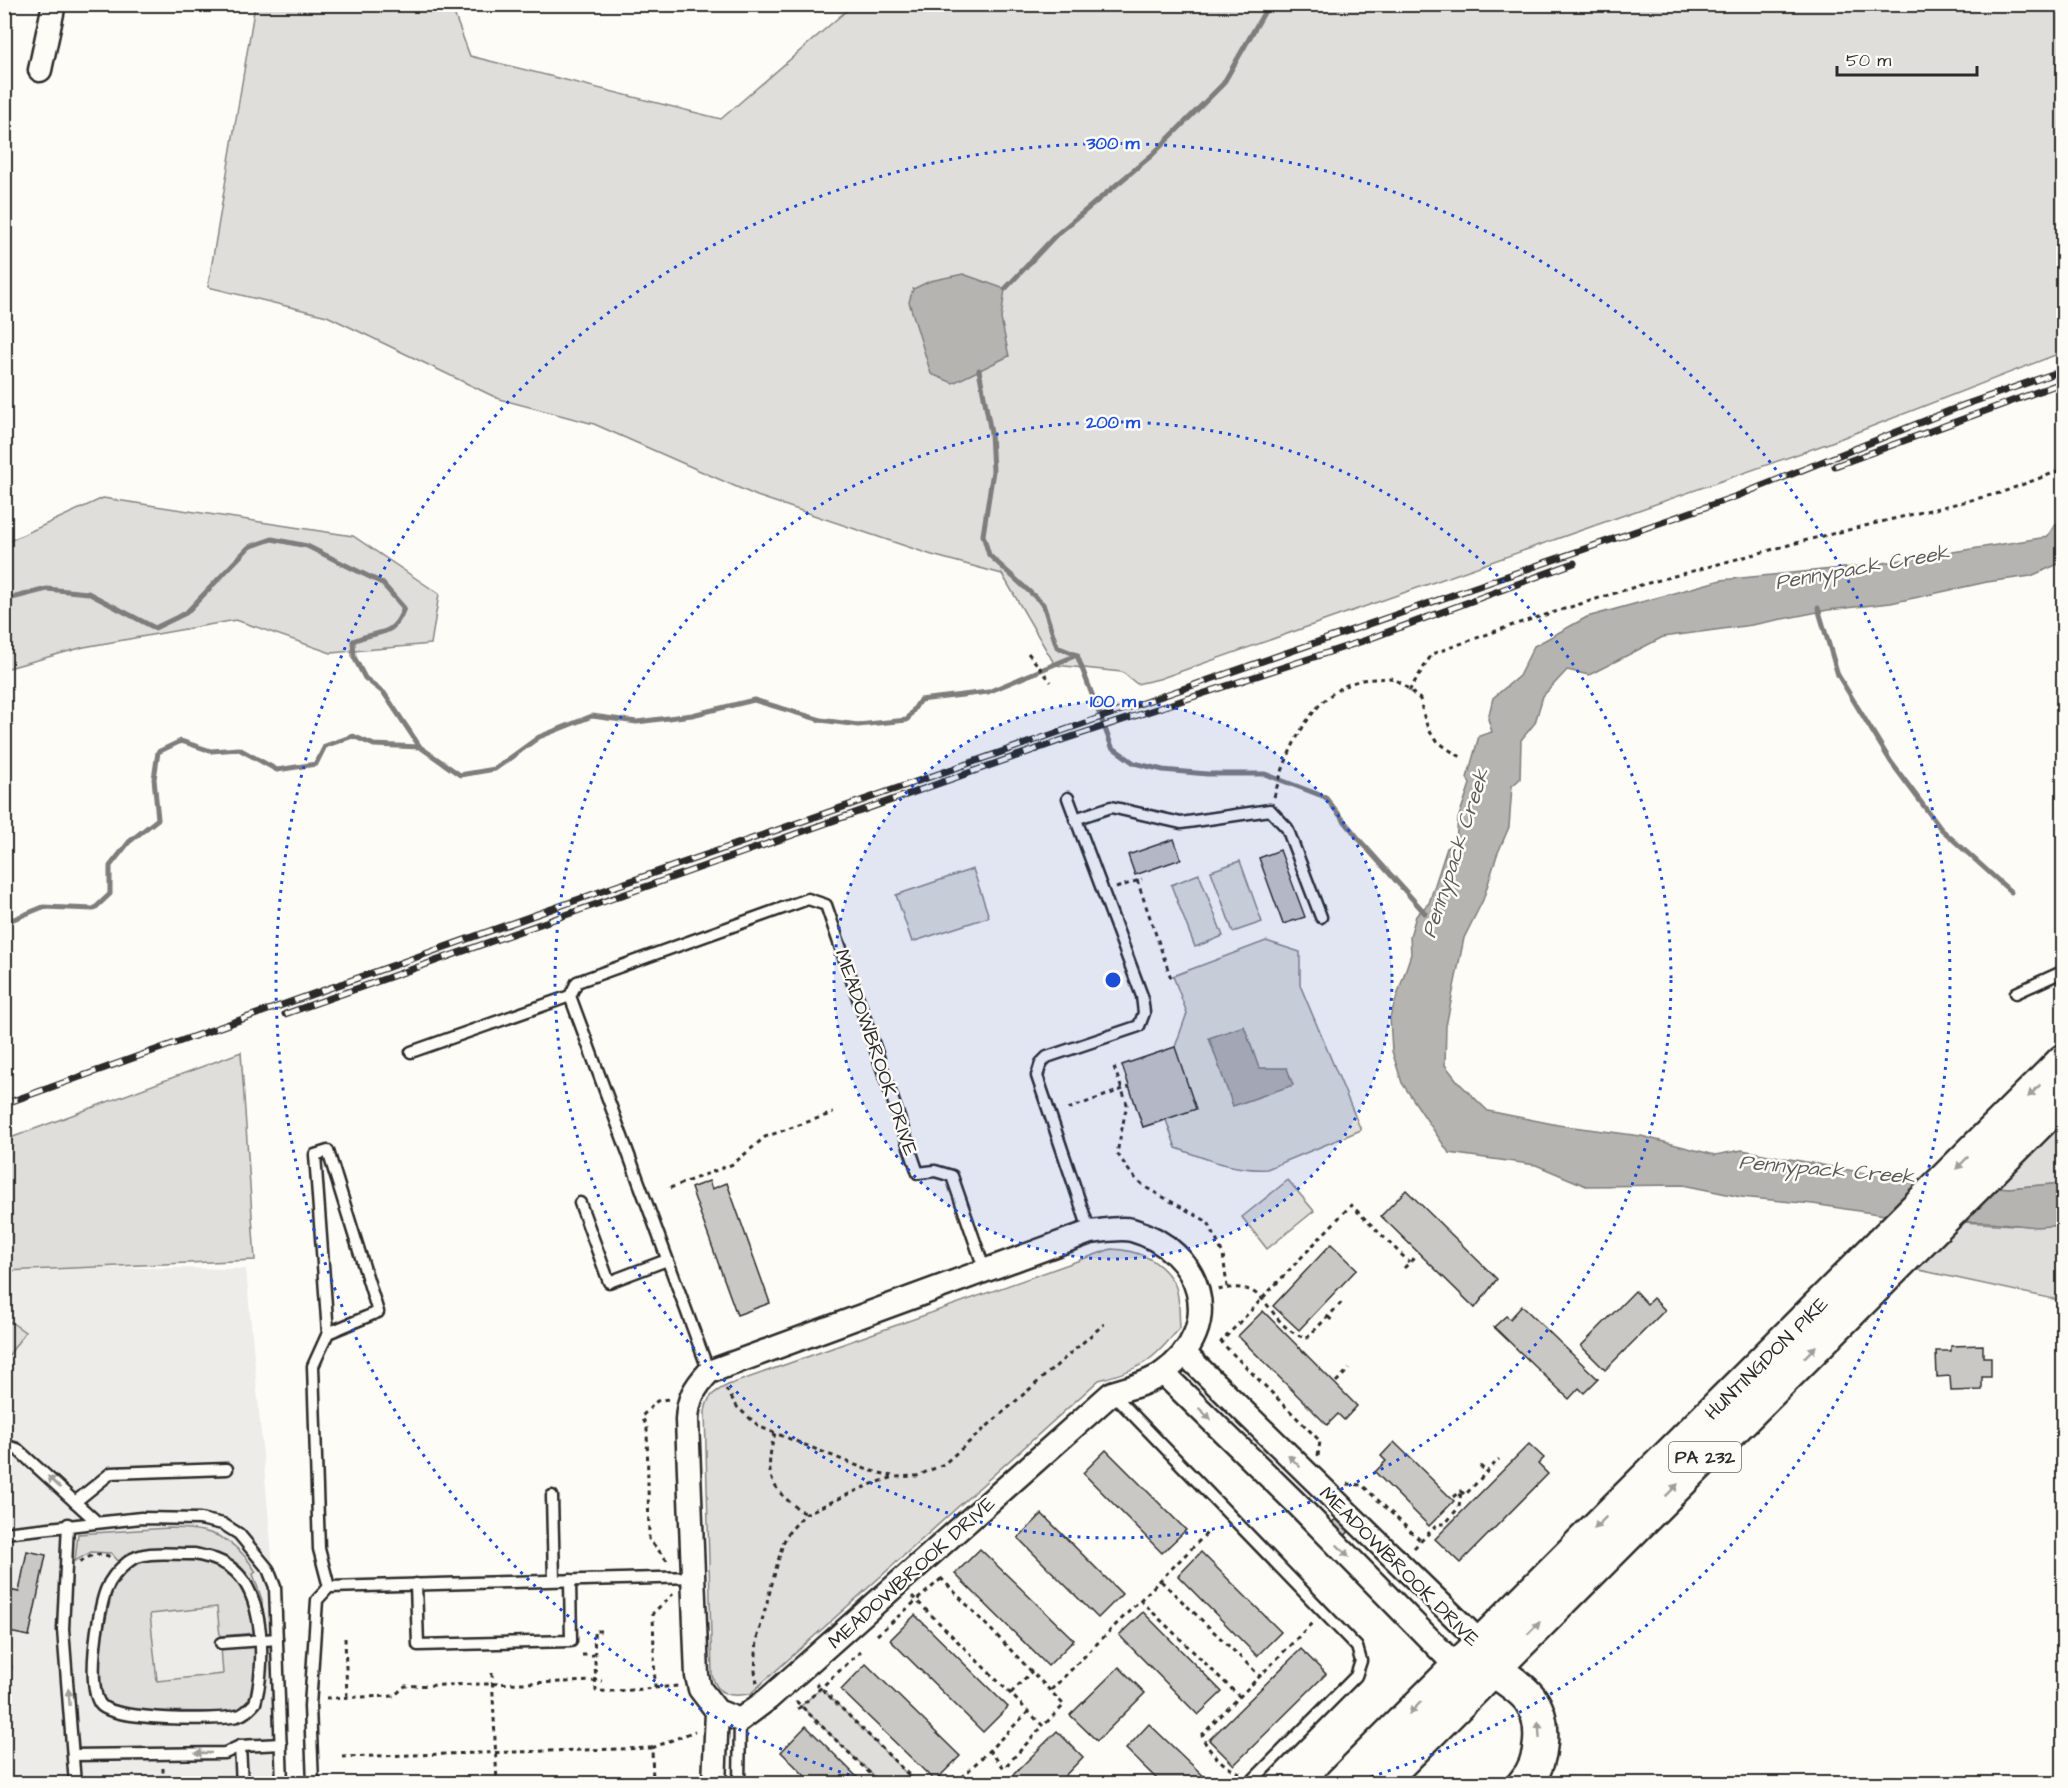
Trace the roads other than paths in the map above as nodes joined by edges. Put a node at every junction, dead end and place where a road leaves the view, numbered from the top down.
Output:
1 (54, 4) edge
2 (39, 70) dead end
3 (1068, 798) dead end
4 (1075, 819) junction
5 (1321, 917) dead end
6 (2063, 972) edge
7 (2016, 993) dead end
8 (570, 996) junction
9 (411, 1052) dead end
10 (2064, 1061) edge
11 (2064, 1097) edge
12 (580, 1203) dead end
13 (1090, 1232) junction
14 (668, 1260) junction
15 (985, 1271) junction
16 (328, 1333) junction
17 (1184, 1353) junction
18 (709, 1372) junction
19 (1163, 1373) junction
20 (1112, 1393) junction
21 (4, 1444) edge
22 (227, 1468) dead end
23 (552, 1496) dead end
24 (75, 1502) junction
25 (97, 1522) junction
26 (68, 1524) junction
27 (5, 1530) edge
28 (694, 1577) junction
29 (554, 1580) junction
30 (570, 1580) junction
31 (416, 1584) junction
32 (329, 1587) junction
33 (277, 1639) junction
34 (260, 1640) junction
35 (220, 1642) dead end
36 (1487, 1656) junction
37 (1456, 1666) junction
38 (716, 1716) junction
39 (740, 1720) junction
40 (280, 1744) junction
41 (240, 1746) junction
42 (73, 1755) junction
43 (1252, 1780) edge
44 (740, 1782) edge
45 (75, 1784) edge
46 (242, 1784) edge
47 (282, 1784) edge
48 (313, 1784) edge
49 (714, 1784) edge
50 (1341, 1784) edge
51 (1378, 1784) edge
52 (1524, 1784) edge

1 - 2 street
3 - 4 lane
4 - 5 lane
4 - 13 lane
6 - 7 lane
8 - 9 lane
8 - 14 lane
8 - 15 lane, MEADOWBROOK DRIVE
10 -> 36 main road, HUNTINGDON PIKE / PA 232
36 -> 11 main road, HUNTINGDON PIKE / PA 232
12 - 14 lane
13 - 15 street, MEADOWBROOK DRIVE
13 - 17 street, MEADOWBROOK DRIVE
14 - 18 lane
15 - 18 street, MEADOWBROOK DRIVE
16 - 16 lane
16 - 32 lane
17 - 19 street, MEADOWBROOK DRIVE
36 -> 17 street, MEADOWBROOK DRIVE
18 - 28 street
19 - 20 street, MEADOWBROOK DRIVE
19 -> 37 street, MEADOWBROOK DRIVE
20 - 39 street, MEADOWBROOK DRIVE
20 - 43 lane
24 -> 21 lane
22 - 24 lane
23 - 29 lane
24 - 25 lane
25 - 26 lane
25 - 33 lane
26 - 27 lane
42 -> 26 lane
28 - 30 lane
28 - 38 street
29 - 30 lane
29 - 31 lane
30 - 31 lane
31 - 32 lane
32 - 48 lane
33 - 34 lane
33 - 40 lane
34 - 34 lane
34 - 35 lane
36 - 37 main road, HUNTINGDON PIKE / PA 232
36 - 51 main road, HUNTINGDON PIKE / PA 232
52 -> 36 main road
37 -> 50 main road, HUNTINGDON PIKE / PA 232
38 - 39 street
38 - 49 street
39 - 44 lane
40 - 41 lane
40 - 47 lane
41 -> 42 lane
41 - 46 lane
42 - 45 lane

